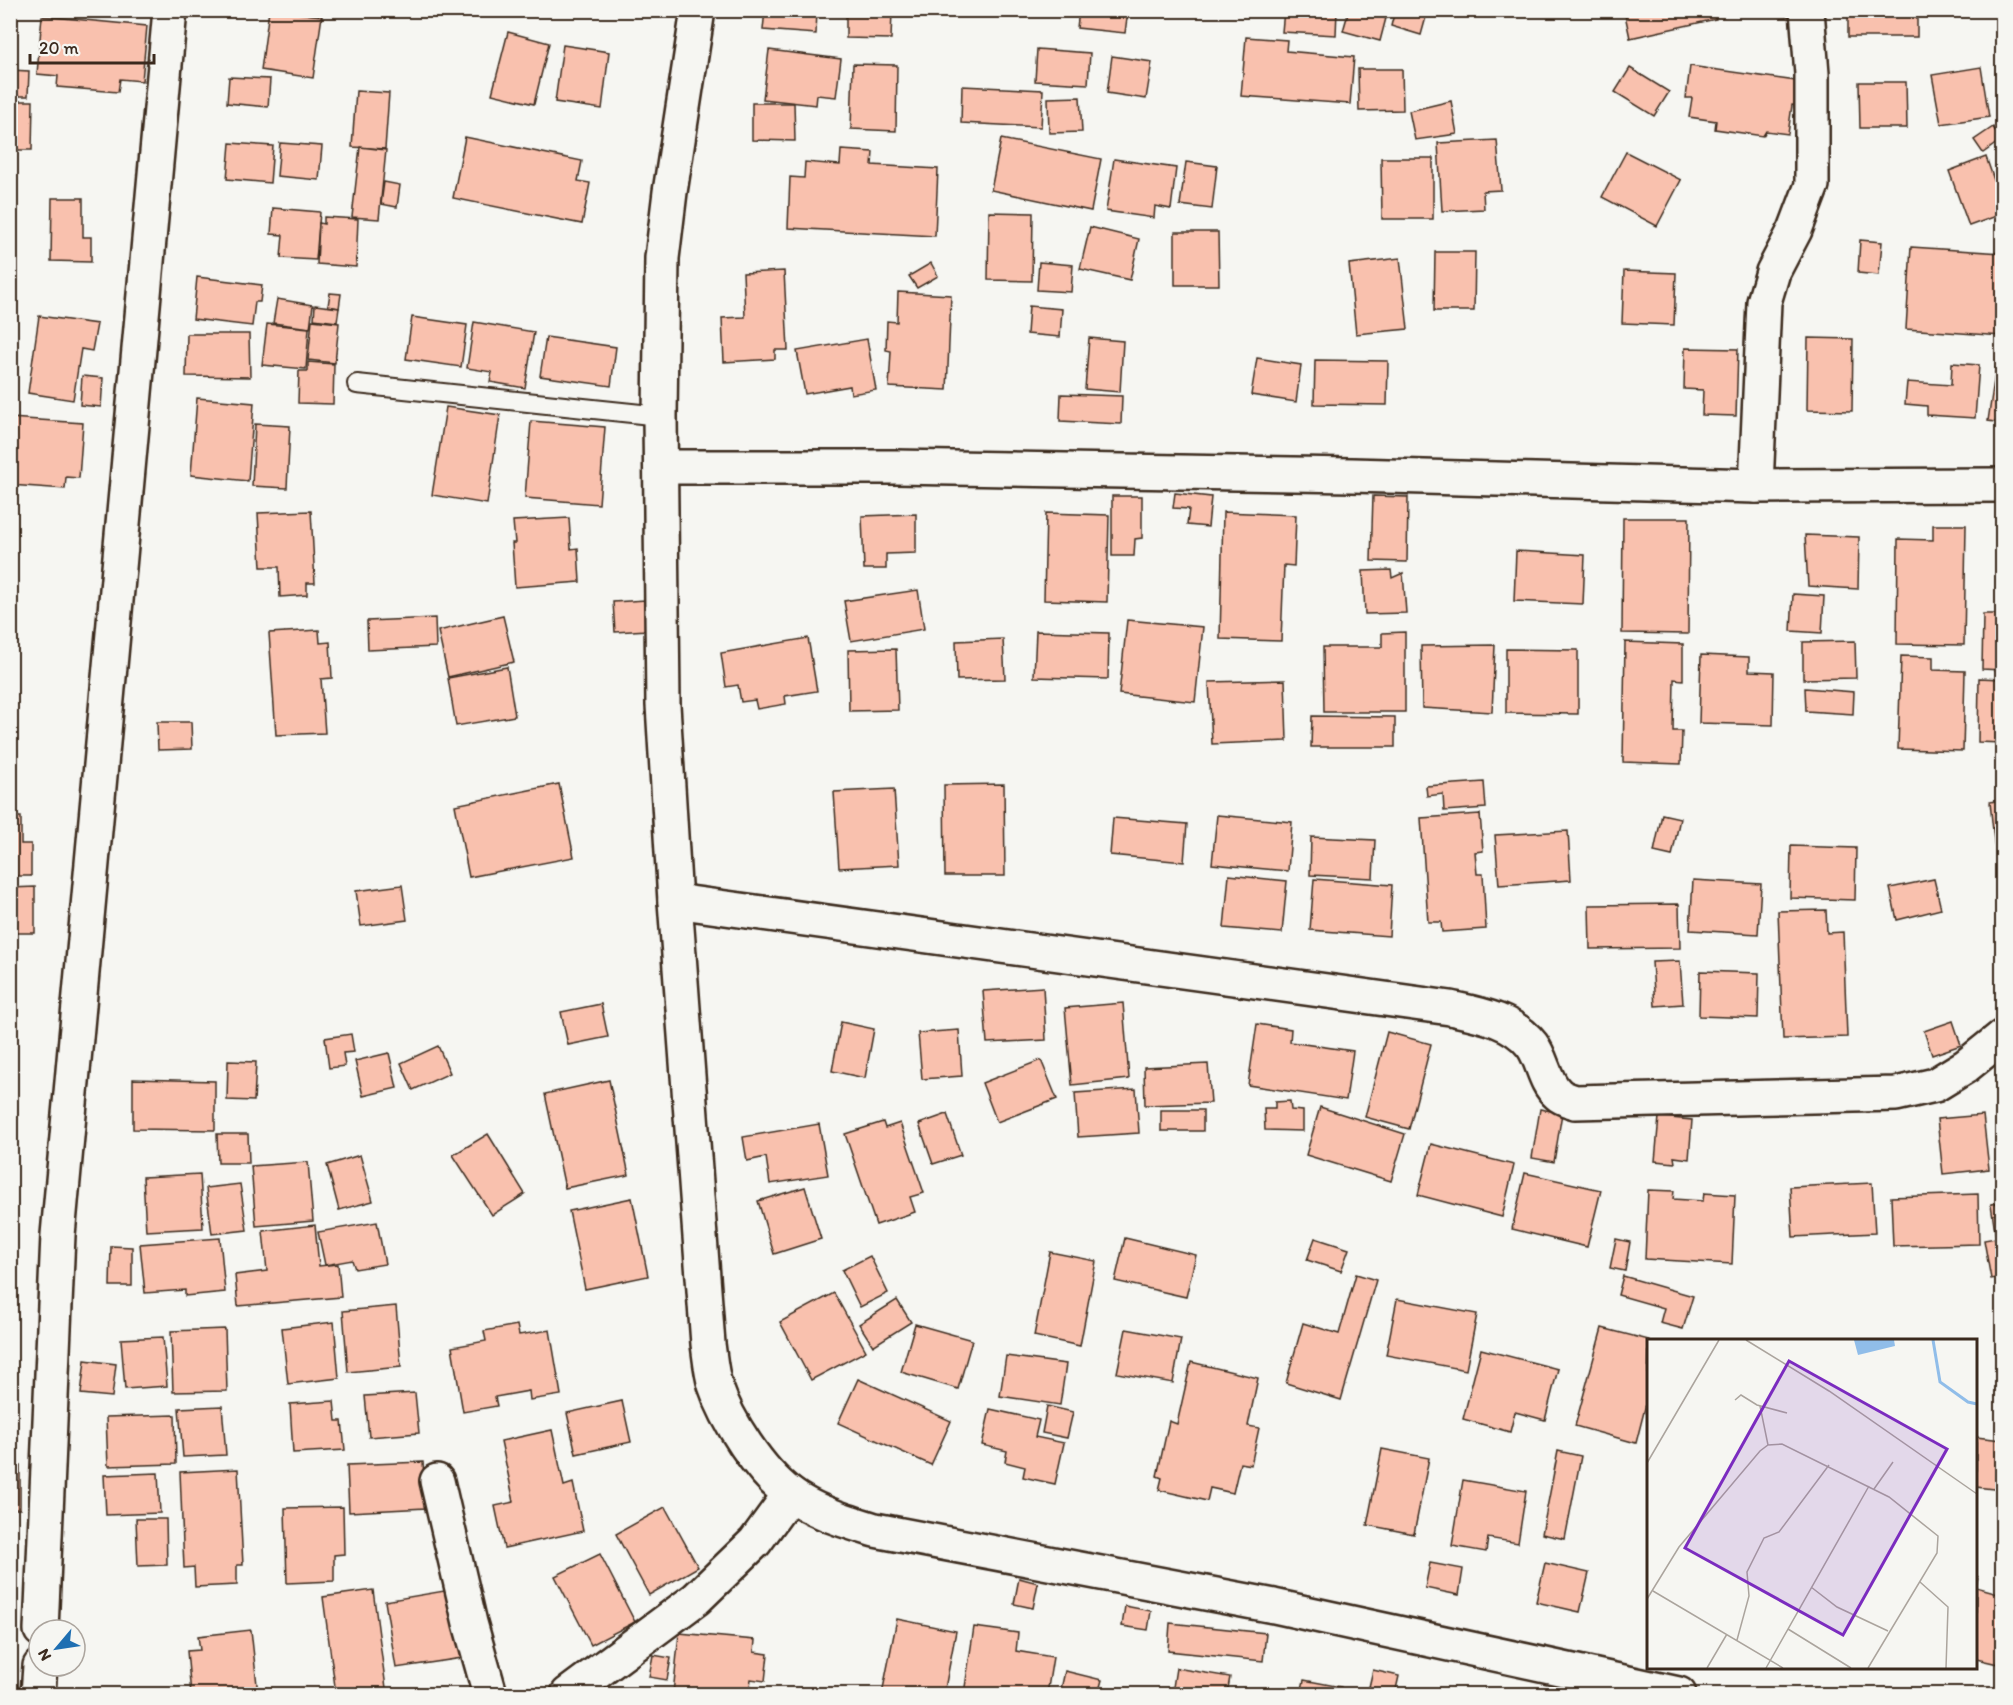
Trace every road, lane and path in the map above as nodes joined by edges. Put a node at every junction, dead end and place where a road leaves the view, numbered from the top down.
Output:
1 (170, 10) edge
2 (698, 10) edge
3 (1807, 10) edge
4 (357, 384) dead end
5 (660, 416) junction
6 (661, 467) junction
7 (2002, 485) edge
8 (1756, 486) junction
9 (675, 901) junction
10 (2002, 1037) edge
11 (437, 1481) dead end
12 (790, 1494) junction
13 (42, 1618) edge
14 (39, 1678) edge
15 (38, 1695) edge
16 (490, 1695) edge
17 (568, 1695) edge
18 (1679, 1695) edge

1 - 13 street
2 - 5 street
3 - 8 street
4 - 5 lane
5 - 6 street
6 - 8 street
6 - 9 street
7 - 8 street
9 - 10 street
9 - 12 street
11 - 16 street
12 - 17 street
12 - 18 street
14 - 15 street

